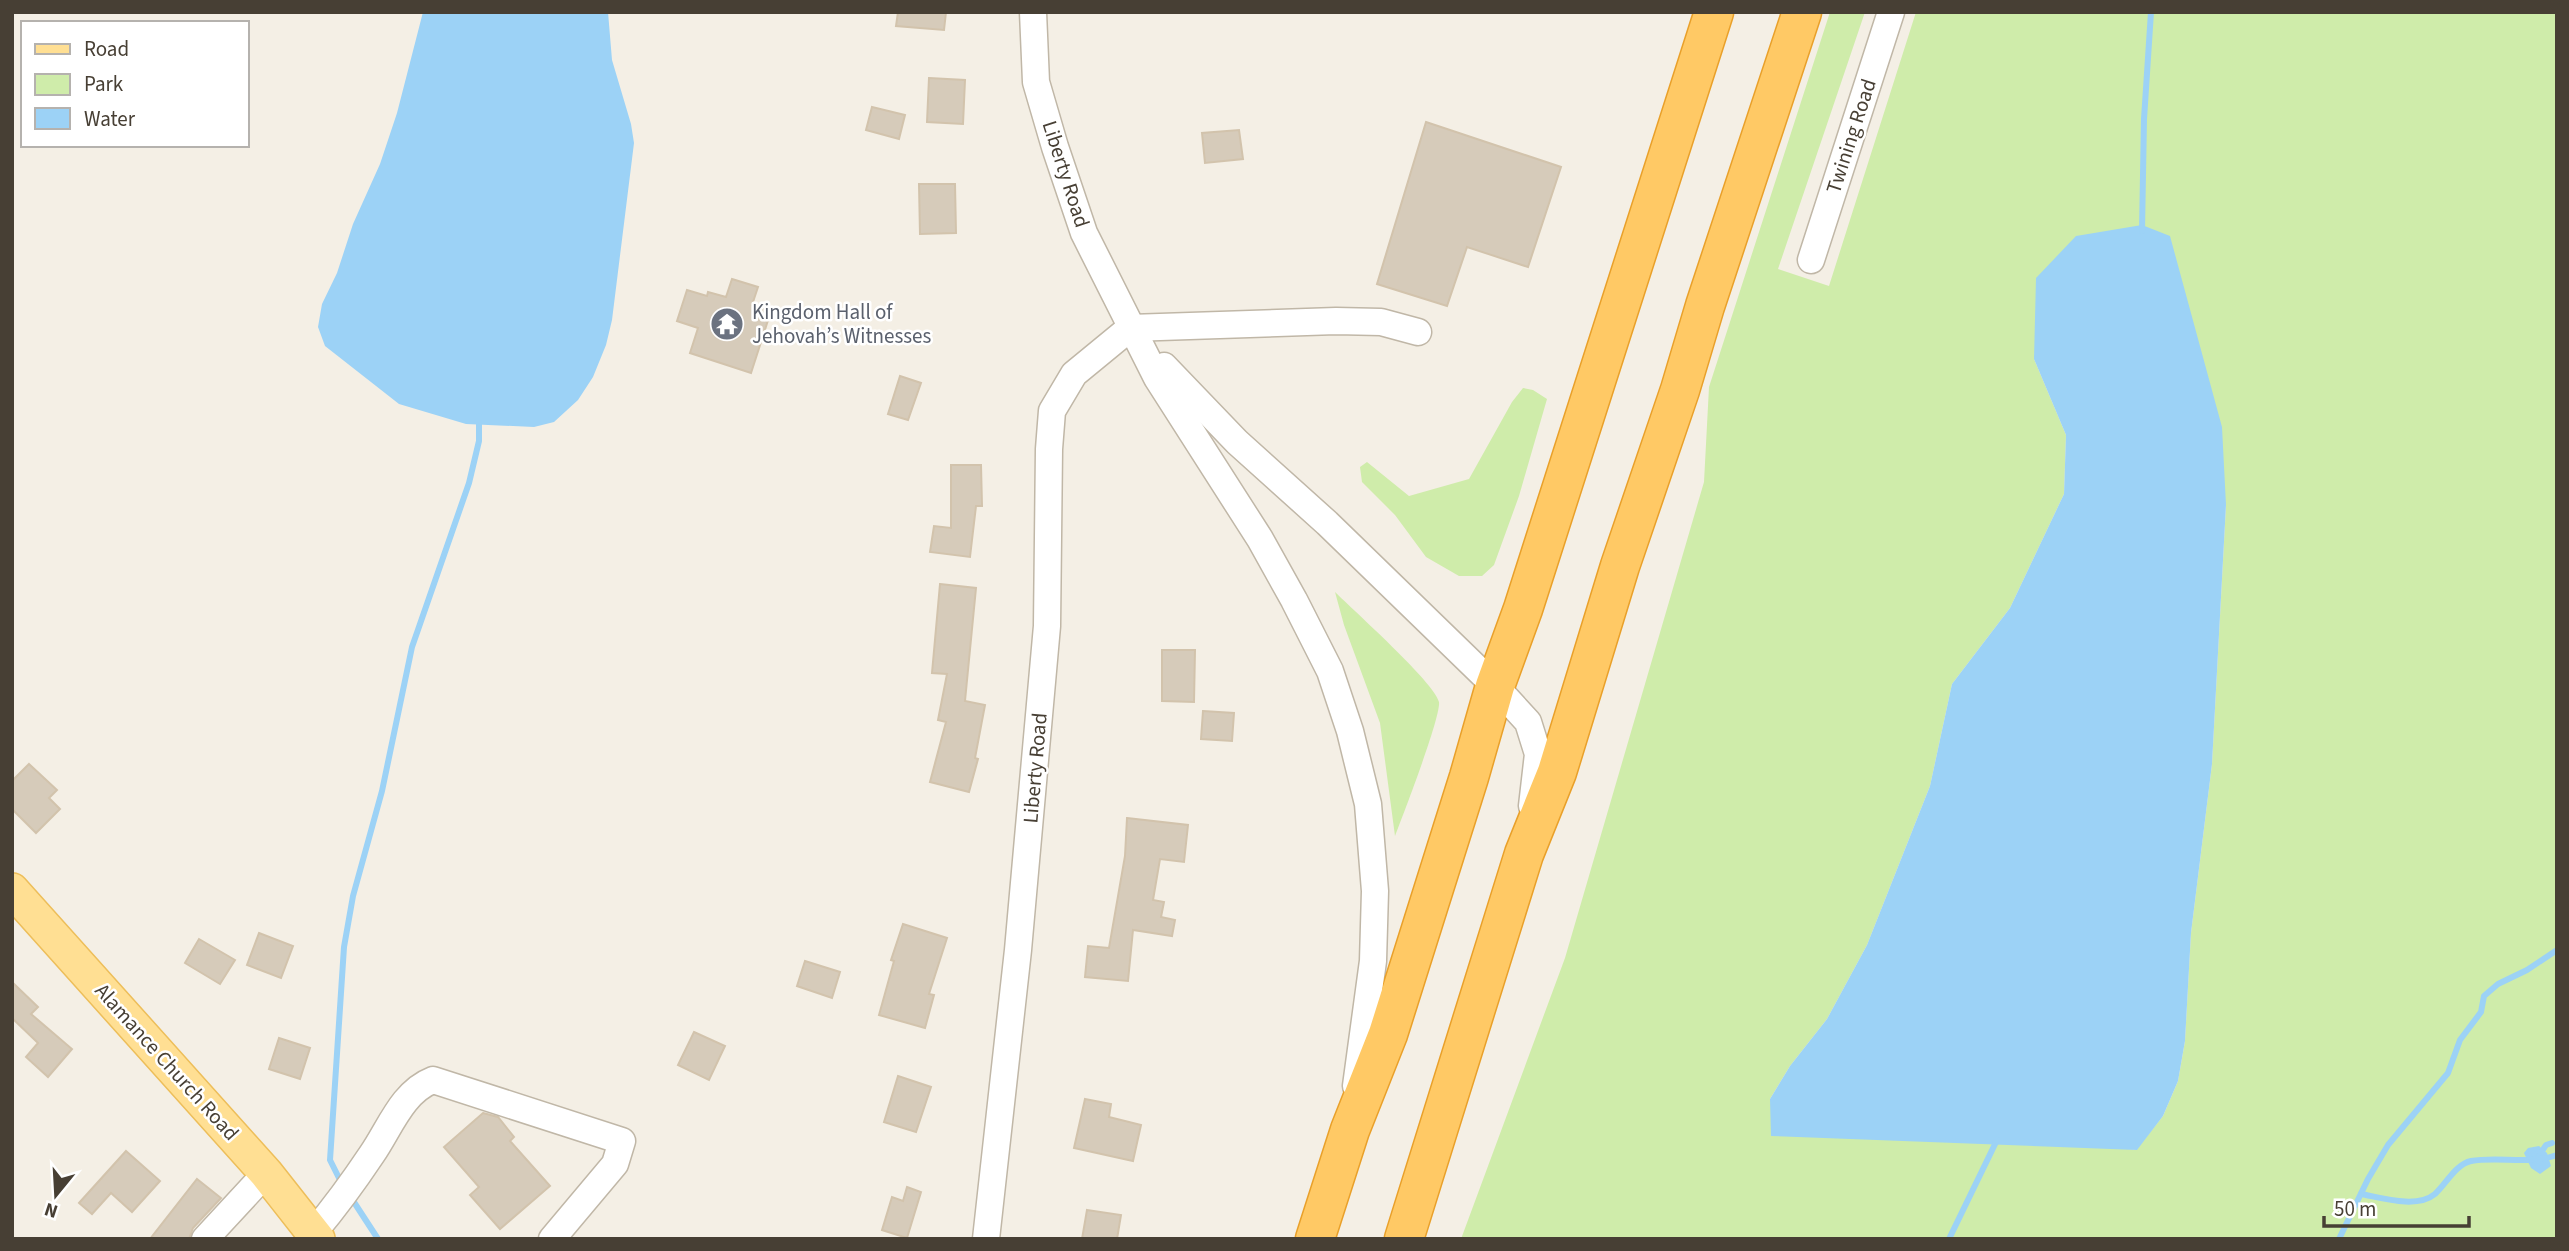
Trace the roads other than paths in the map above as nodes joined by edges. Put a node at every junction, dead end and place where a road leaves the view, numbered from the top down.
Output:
1 (1033, 12) edge
2 (1714, 12) edge
3 (1802, 12) edge
4 (1891, 12) edge
5 (1811, 260) dead end
6 (1130, 328) junction
7 (1418, 332) dead end
8 (1495, 685) junction
9 (1524, 853) junction
10 (12, 890) edge
11 (1350, 1130) junction
12 (266, 1173) junction
13 (316, 1236) edge
14 (205, 1239) edge
15 (552, 1239) edge
16 (986, 1239) edge
17 (1315, 1239) edge
18 (1404, 1239) edge

1 - 6 street, Liberty Road
2 - 8 highway
3 - 9 highway
4 - 5 street, Twining Road
6 - 7 street
6 - 8 street, Liberty Road
6 - 11 street, Liberty Road
6 - 16 street, Liberty Road
8 - 9 street, Liberty Road
8 - 11 highway
9 - 18 highway
10 - 12 main road, Alamance Church Road
11 - 17 highway
12 - 13 main road, Alamance Church Road
12 - 14 street
13 - 15 street

